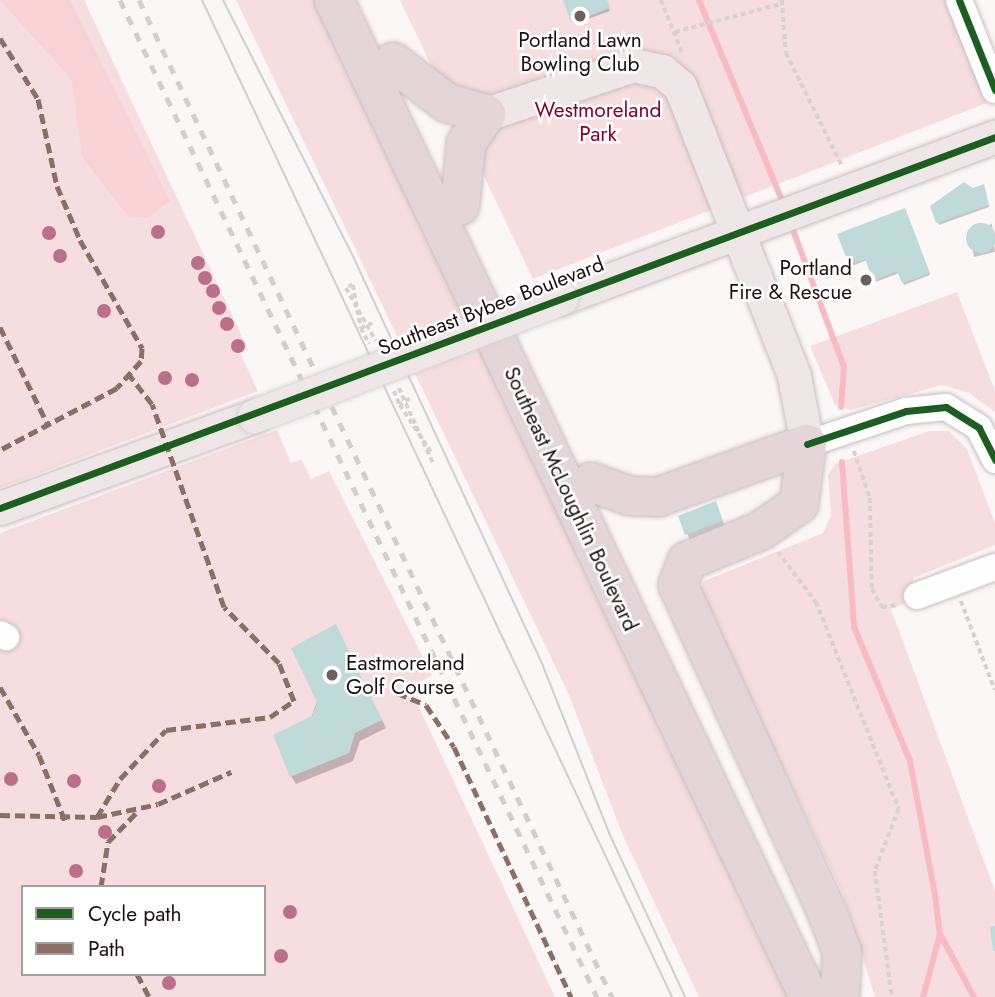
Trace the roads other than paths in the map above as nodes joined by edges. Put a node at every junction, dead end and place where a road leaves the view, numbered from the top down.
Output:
1 (334, 0) edge
2 (363, 0) edge
3 (960, 0) edge
4 (393, 62) junction
5 (995, 90) edge
6 (486, 114) junction
7 (995, 137) edge
8 (460, 206) junction
9 (740, 233) junction
10 (807, 444) junction
11 (995, 460) edge
12 (591, 482) junction
13 (0, 508) edge
14 (995, 567) edge
15 (917, 596) road end
16 (809, 997) edge
17 (838, 997) edge

1 - 16 highway, Southeast McLoughlin Boulevard
2 - 4 highway, Southeast McLoughlin Boulevard
3 - 5 street
4 - 6 highway
4 - 8 highway, Southeast McLoughlin Boulevard
6 - 8 highway
6 - 9 main road
7 - 9 main road, Southeast Bybee Boulevard
8 - 12 highway, Southeast McLoughlin Boulevard
9 - 10 main road
9 - 13 main road, Southeast Bybee Boulevard, bridge
10 - 11 street
10 - 12 highway
10 - 17 highway
12 - 17 highway, Southeast McLoughlin Boulevard
14 - 15 street

